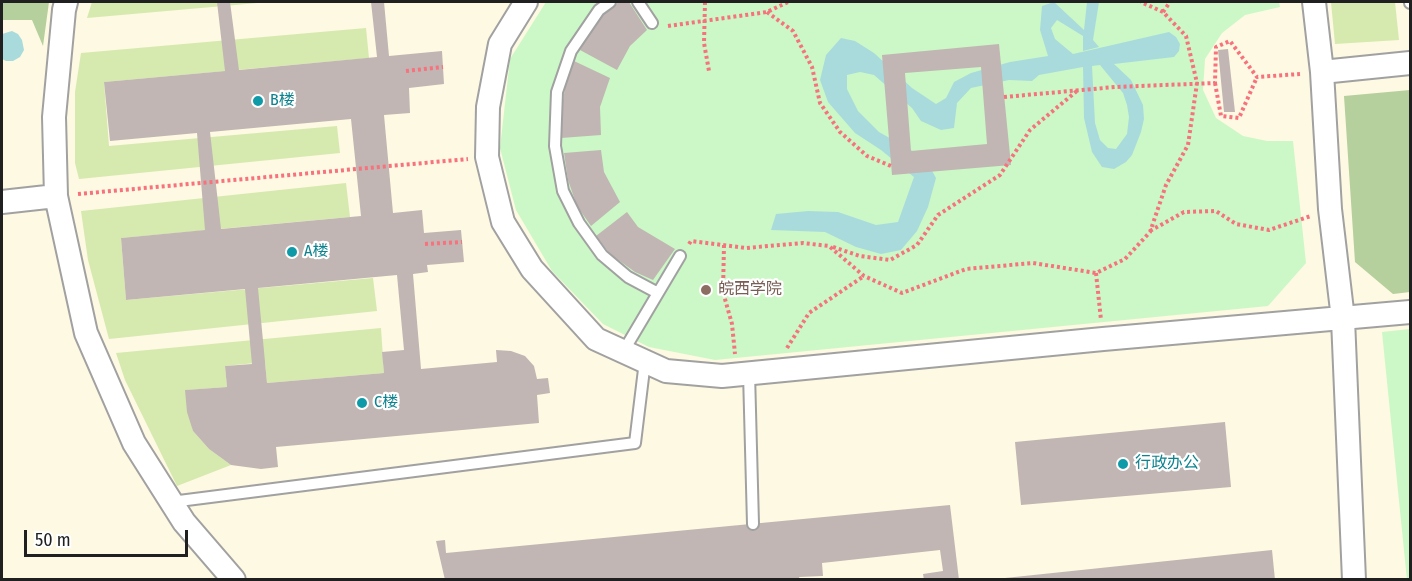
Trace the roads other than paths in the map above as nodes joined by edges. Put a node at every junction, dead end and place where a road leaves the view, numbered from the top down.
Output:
1 (66, 2) edge
2 (526, 2) edge
3 (610, 2) edge
4 (638, 2) edge
5 (1314, 2) edge
6 (652, 22) road end
7 (1410, 63) edge
8 (1322, 72) junction
9 (56, 196) junction
10 (2, 202) edge
11 (680, 256) road end
12 (658, 293) junction
13 (1410, 312) edge
14 (1344, 319) junction
15 (623, 352) junction
16 (645, 361) junction
17 (743, 374) junction
18 (171, 502) junction
19 (753, 524) dead end
20 (234, 579) edge
21 (1354, 579) edge

1 - 9 street
2 - 15 street
3 - 12 lane
4 - 6 lane
5 - 8 street
7 - 8 street
8 - 14 street
9 - 10 street
9 - 18 street
11 - 12 lane
12 - 15 lane
13 - 14 street
14 - 17 street
14 - 21 street
15 - 16 street
16 - 17 street
16 - 18 lane
17 - 19 lane
18 - 20 street

